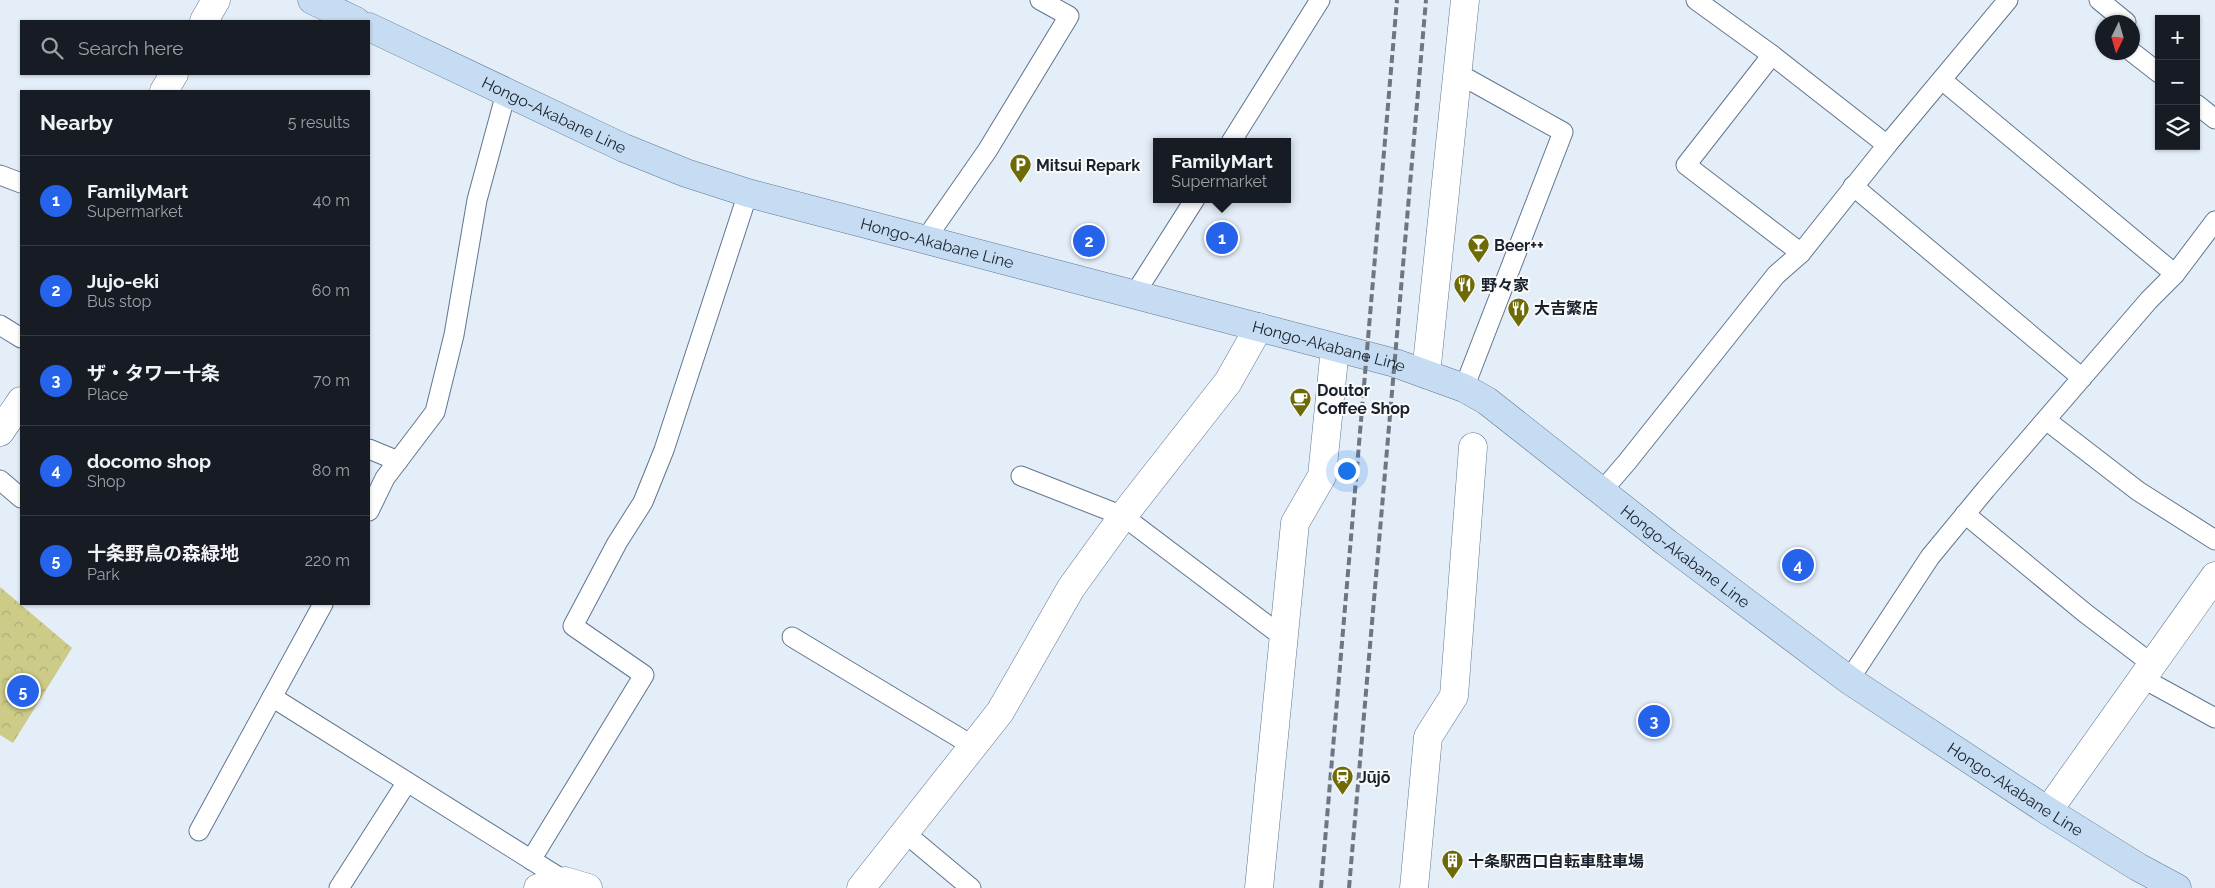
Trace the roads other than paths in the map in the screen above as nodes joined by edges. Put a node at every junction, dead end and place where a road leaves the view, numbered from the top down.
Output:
1 (216, 0) edge
2 (312, 0) edge
3 (1040, 0) edge
4 (1320, 0) edge
5 (1465, 0) edge
6 (1696, 0) edge
7 (2008, 0) edge
8 (2099, 0) edge
9 (2117, 15) edge
10 (205, 20) edge
11 (354, 20) edge
12 (370, 27) edge
13 (1772, 55) junction
14 (2140, 58) edge
15 (2155, 70) edge
16 (1458, 74) junction
17 (173, 75) edge
18 (1942, 80) junction
19 (165, 90) edge
20 (506, 93) junction
21 (2197, 105) edge
22 (2215, 119) edge
23 (1234, 138) edge
24 (1887, 145) junction
25 (0, 175) edge
26 (20, 183) edge
27 (1853, 186) junction
28 (748, 193) junction
29 (1192, 203) edge
30 (2215, 221) edge
31 (925, 240) junction
32 (1801, 252) junction
33 (2175, 274) junction
34 (1134, 295) junction
35 (0, 326) edge
36 (1259, 327) junction
37 (20, 337) edge
38 (1335, 348) junction
39 (1426, 374) junction
40 (2082, 378) junction
41 (1464, 388) junction
42 (20, 402) edge
43 (2046, 420) junction
44 (0, 432) edge
45 (1473, 448) dead end
46 (370, 449) edge
47 (398, 461) junction
48 (1021, 476) dead end
49 (0, 480) edge
50 (1602, 490) junction
51 (20, 497) edge
52 (370, 509) edge
53 (1965, 514) junction
54 (1123, 516) junction
55 (2215, 540) edge
56 (2215, 576) edge
57 (322, 605) edge
58 (792, 637) dead end
59 (1283, 637) junction
60 (2147, 671) junction
61 (1848, 680) junction
62 (272, 698) junction
63 (2215, 718) edge
64 (973, 746) junction
65 (407, 782) junction
66 (2048, 812) junction
67 (199, 831) dead end
68 (904, 833) junction
69 (531, 860) junction
70 (576, 884) edge
71 (338, 888) edge
72 (538, 888) edge
73 (861, 888) edge
74 (971, 888) edge
75 (1259, 888) edge
76 (1414, 888) edge
77 (2177, 888) edge

1 - 10 street
2 - 11 main road
3 - 31 lane
4 - 23 lane
5 - 16 street
6 - 13 lane
7 - 18 lane
8 - 9 lane
12 - 20 main road, Hongo-Akabane Line
13 - 24 lane
13 - 32 lane
14 - 15 lane
16 - 39 street
16 - 41 lane
17 - 19 street
18 - 24 lane
18 - 33 lane
20 - 28 main road, Hongo-Akabane Line
20 - 47 lane
21 - 22 lane
24 - 27 lane
25 - 26 lane
27 - 32 lane
27 - 40 lane
28 - 31 main road, Hongo-Akabane Line
28 - 69 lane
29 - 34 lane
30 - 33 lane
31 - 34 main road, Hongo-Akabane Line
32 - 50 lane
33 - 40 lane
34 - 36 main road, Hongo-Akabane Line
35 - 37 lane
36 - 38 main road, Hongo-Akabane Line
36 - 54 street
38 - 39 main road, Hongo-Akabane Line
38 - 59 street
39 - 41 main road, Hongo-Akabane Line
40 - 43 lane
41 - 50 main road, Hongo-Akabane Line
42 - 44 street
43 - 53 lane
43 - 55 lane
45 - 76 street
46 - 47 lane
47 - 52 lane
48 - 54 lane
49 - 51 lane
50 - 61 main road, Hongo-Akabane Line
53 - 60 lane
53 - 61 lane
54 - 59 lane
54 - 64 street
56 - 60 street
57 - 62 lane
58 - 64 lane
59 - 75 street
60 - 63 lane
60 - 66 street
61 - 66 main road, Hongo-Akabane Line
62 - 65 lane
62 - 67 lane
64 - 68 street
65 - 69 lane
65 - 71 lane
66 - 77 main road, Hongo-Akabane Line
68 - 73 street
68 - 74 lane
69 - 70 lane
70 - 72 street

